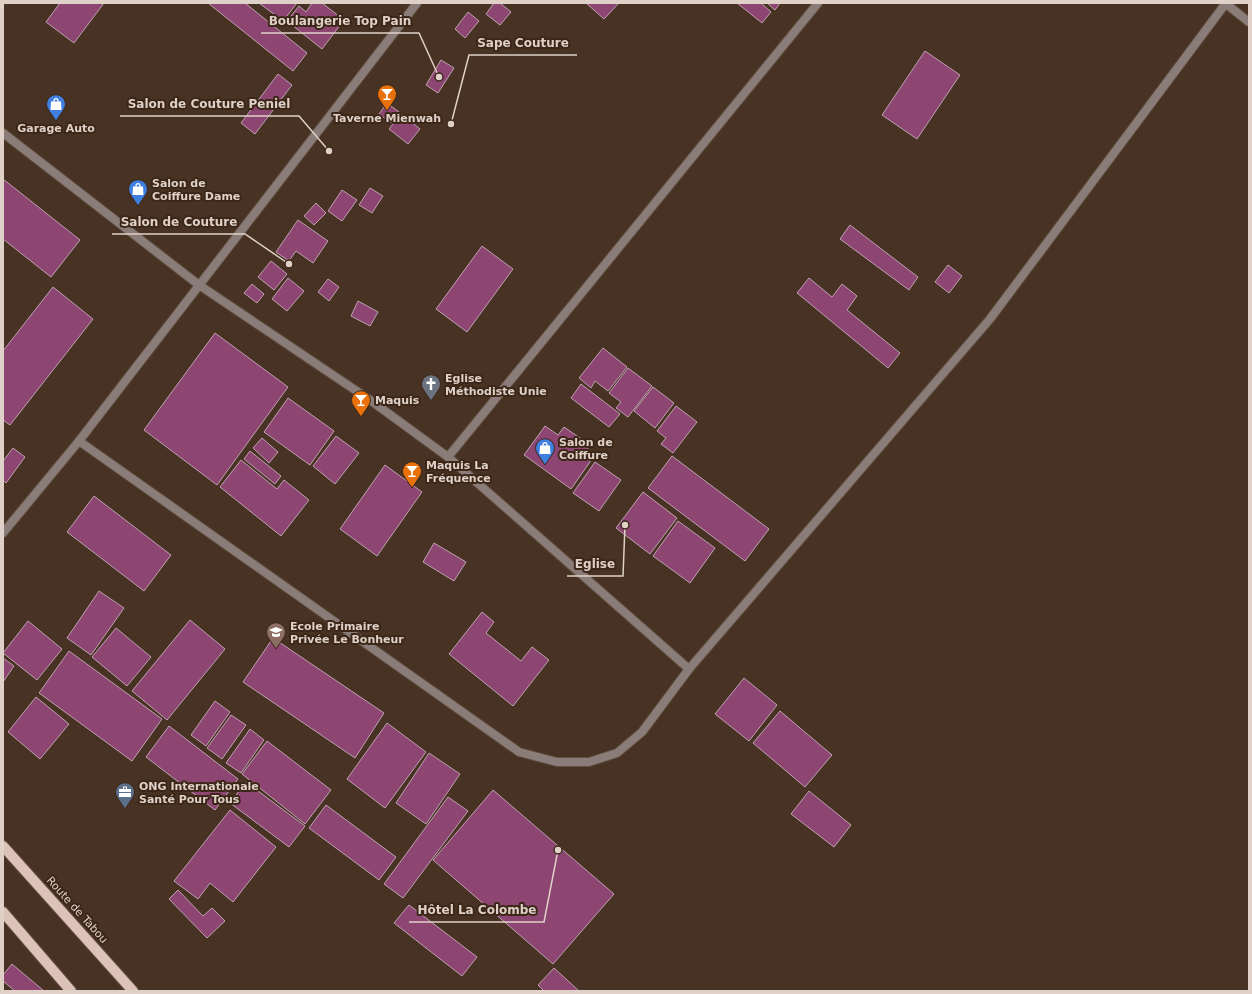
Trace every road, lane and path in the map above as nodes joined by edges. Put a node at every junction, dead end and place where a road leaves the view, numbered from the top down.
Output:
1 (417, 3) edge
2 (818, 3) edge
3 (1225, 3) edge
4 (1249, 22) edge
5 (3, 133) edge
6 (199, 285) junction
7 (79, 441) junction
8 (448, 458) junction
9 (3, 532) edge
10 (689, 669) junction
11 (3, 846) edge
12 (3, 912) edge
13 (71, 991) edge
14 (133, 991) edge

1 - 6 street
2 - 8 street
3 - 4 street
3 - 10 street
5 - 6 street
6 - 7 street
6 - 8 street
7 - 9 street
7 - 10 street
8 - 10 street
11 - 14 main road, Route de Tabou
12 - 13 main road

